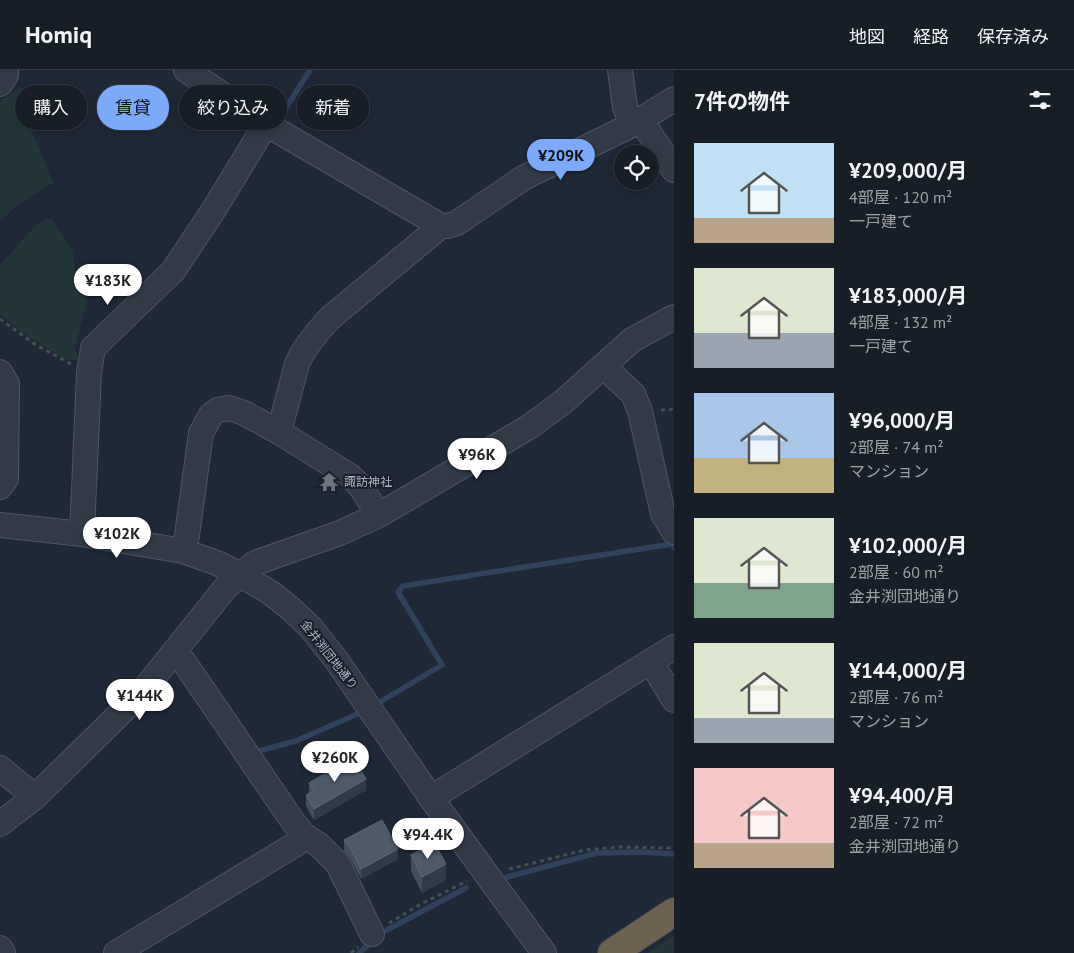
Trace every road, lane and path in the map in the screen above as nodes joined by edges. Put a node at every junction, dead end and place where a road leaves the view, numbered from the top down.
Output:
1 (6, 70) edge
2 (186, 70) edge
3 (620, 70) edge
4 (0, 84) edge
5 (208, 85) edge
6 (674, 99) edge
7 (636, 122) junction
8 (262, 130) edge
9 (276, 130) edge
10 (674, 170) edge
11 (441, 226) junction
12 (674, 317) edge
13 (0, 319) edge
14 (603, 366) junction
15 (0, 372) edge
16 (89, 373) junction
17 (279, 432) junction
18 (0, 487) edge
19 (379, 515) junction
20 (0, 525) edge
21 (674, 532) edge
22 (82, 534) junction
23 (182, 551) junction
24 (239, 574) junction
25 (674, 647) edge
26 (174, 653) junction
27 (651, 662) junction
28 (674, 700) edge
29 (0, 768) edge
30 (35, 796) junction
31 (431, 798) junction
32 (0, 824) edge
33 (304, 835) junction
34 (674, 848) edge
35 (486, 873) junction
36 (674, 912) edge
37 (379, 929) joint
38 (0, 948) edge
39 (3, 953) edge
40 (116, 953) edge
41 (544, 953) edge
42 (612, 953) edge

1 - 4 street
2 - 5 street
3 - 7 street
6 - 7 street
7 - 10 street
7 - 11 street
8 - 16 street
9 - 11 street
11 - 17 street
12 - 14 street
13 - 16 path
14 - 19 street
14 - 21 street
15 - 18 street
16 - 22 street
17 - 19 street
17 - 23 street
19 - 24 street
20 - 22 street, 金井渕団地通り
22 - 23 street, 金井渕団地通り
23 - 24 street, 金井渕団地通り
24 - 26 street
24 - 31 street, 金井渕団地通り
25 - 27 street
26 - 30 street
26 - 33 street
27 - 28 street
27 - 31 street
29 - 30 street
30 - 32 street
31 - 35 street, 金井渕団地通り
33 - 37 street
33 - 40 street
34 - 35 path
35 - 37 path
35 - 41 street, 金井渕団地通り
36 - 42 highway
38 - 39 street

